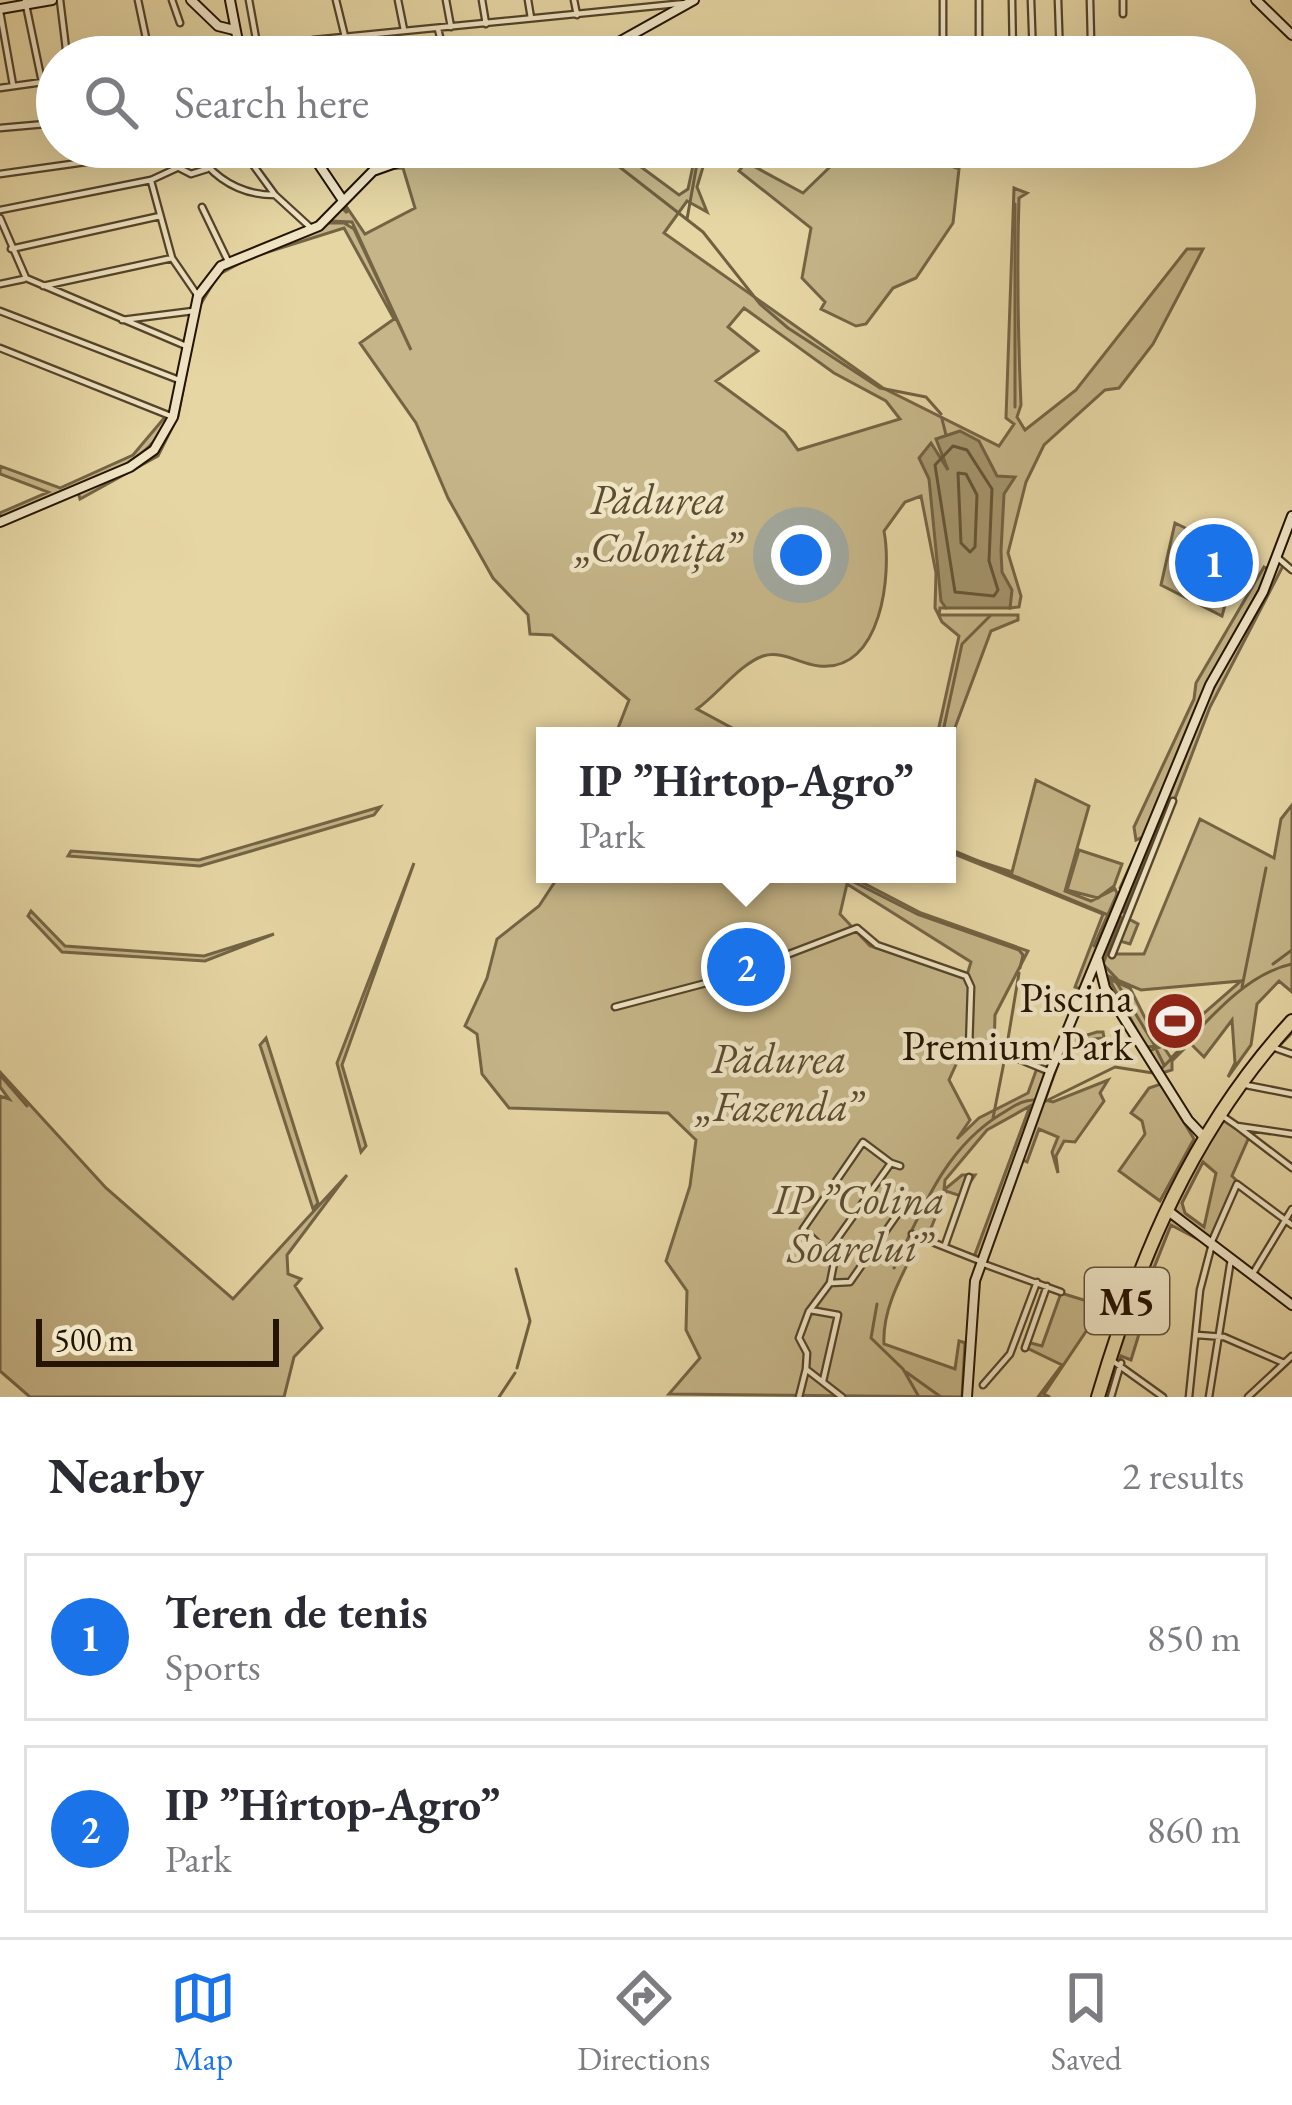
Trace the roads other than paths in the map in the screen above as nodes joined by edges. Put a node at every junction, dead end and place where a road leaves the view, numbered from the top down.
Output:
1 (56, 0) edge
2 (138, 0) edge
3 (172, 0) edge
4 (191, 0) edge
5 (230, 0) edge
6 (249, 0) edge
7 (337, 0) edge
8 (398, 0) edge
9 (446, 0) edge
10 (482, 0) edge
11 (528, 0) edge
12 (574, 0) edge
13 (620, 0) edge
14 (943, 0) edge
15 (979, 0) edge
16 (1012, 0) edge
17 (1031, 0) edge
18 (1058, 0) edge
19 (1090, 0) edge
20 (1123, 0) edge
21 (1256, 0) edge
22 (667, 1) edge
23 (26, 2) edge
24 (690, 2) edge
25 (621, 9) junction
26 (0, 11) edge
27 (1123, 14) dead end
28 (577, 15) junction
29 (531, 20) junction
30 (180, 23) dead end
31 (486, 24) junction
32 (451, 27) junction
33 (438, 29) junction
34 (234, 30) junction
35 (404, 32) junction
36 (1291, 33) edge
37 (63, 36) edge
38 (146, 36) edge
39 (235, 36) edge
40 (255, 36) edge
41 (345, 36) edge
42 (375, 36) edge
43 (440, 36) edge
44 (629, 36) edge
45 (944, 36) edge
46 (980, 36) edge
47 (1013, 36) edge
48 (1032, 36) edge
49 (1059, 36) edge
50 (1090, 36) edge
51 (36, 52) edge
52 (36, 83) edge
53 (13, 86) junction
54 (0, 88) edge
55 (36, 125) edge
56 (0, 128) edge
57 (38, 168) edge
58 (177, 168) joint
59 (255, 168) edge
60 (321, 168) edge
61 (381, 168) edge
62 (207, 169) joint
63 (0, 173) edge
64 (151, 180) junction
65 (274, 194) junction
66 (342, 200) junction
67 (202, 208) dead end
68 (0, 214) edge
69 (160, 216) junction
70 (312, 230) junction
71 (11, 249) junction
72 (172, 258) junction
73 (227, 261) junction
74 (26, 278) junction
75 (0, 284) edge
76 (42, 287) junction
77 (199, 296) junction
78 (0, 311) edge
79 (194, 311) junction
80 (122, 320) junction
81 (186, 346) junction
82 (0, 348) edge
83 (181, 379) junction
84 (172, 416) junction
85 (1292, 516) edge
86 (0, 522) edge
87 (1277, 557) junction
88 (1292, 570) edge
89 (1173, 801) dead end
90 (1112, 955) dead end
91 (1098, 958) junction
92 (1084, 986) junction
93 (1105, 988) junction
94 (615, 1007) dead end
95 (1292, 1021) edge
96 (1270, 1046) junction
97 (1292, 1054) edge
98 (1050, 1072) junction
99 (1241, 1083) junction
100 (1292, 1094) edge
101 (1219, 1114) junction
102 (1237, 1126) junction
103 (1292, 1134) edge
104 (1204, 1137) junction
105 (891, 1163) junction
106 (900, 1166) dead end
107 (1292, 1168) edge
108 (969, 1177) dead end
109 (1166, 1209) junction
110 (1292, 1209) edge
111 (908, 1211) dead end
112 (1285, 1220) junction
113 (1292, 1225) edge
114 (912, 1234) dead end
115 (1211, 1244) junction
116 (944, 1247) junction
117 (827, 1253) junction
118 (1232, 1259) junction
119 (981, 1263) junction
120 (1252, 1275) junction
121 (1036, 1282) junction
122 (830, 1283) junction
123 (1047, 1286) junction
124 (1061, 1292) dead end
125 (1292, 1305) edge
126 (810, 1310) junction
127 (1197, 1335) junction
128 (1219, 1336) junction
129 (1024, 1348) dead end
130 (1292, 1356) edge
131 (1116, 1361) junction
132 (1284, 1364) junction
133 (806, 1369) junction
134 (823, 1382) junction
135 (983, 1384) dead end
136 (1153, 1393) edge
137 (799, 1397) edge
138 (842, 1397) edge
139 (967, 1397) edge
140 (1098, 1397) edge
141 (1111, 1397) edge
142 (1163, 1397) edge
143 (1189, 1397) edge
144 (1209, 1397) edge
145 (1248, 1397) edge

1 - 23 street
1 - 37 street
2 - 38 street
3 - 30 street
4 - 34 street
5 - 34 street
6 - 40 street
7 - 41 street
8 - 35 street
9 - 32 street
10 - 31 street
11 - 29 street
12 - 28 street
13 - 25 street
14 - 45 street
15 - 46 street
16 - 47 street
17 - 48 street
18 - 49 street
19 - 50 street
20 - 27 street
21 - 36 street
22 - 24 street
22 - 25 street
23 - 26 street
23 - 51 street
24 - 44 street
25 - 28 street
26 - 53 street
28 - 29 street
29 - 31 street
31 - 32 street
32 - 33 street
33 - 35 street
33 - 43 street
34 - 39 street
35 - 42 street
52 - 53 street
53 - 54 street
55 - 56 street
57 - 63 street
58 - 62 street
58 - 64 street
59 - 65 street
60 - 66 street
61 - 66 street
62 - 65 street
64 - 68 street
64 - 69 street
65 - 70 street
66 - 70 street
67 - 73 street
68 - 71 street
69 - 71 street
69 - 72 street
70 - 73 street
71 - 74 street
72 - 76 street
72 - 77 street
73 - 77 street
74 - 75 street
74 - 76 street
76 - 80 street
77 - 79 street
78 - 83 street
79 - 80 street
79 - 81 street
80 - 81 street
81 - 83 street
82 - 84 street
83 - 84 street
84 - 86 street
85 - 87 street
87 - 88 street
87 - 91 street
89 - 90 street
91 - 92 street
91 - 93 street
92 - 93 street
92 - 98 street
93 - 104 street
94 - 98 street
95 - 96 highway, M5
96 - 97 street
96 - 99 highway, M5
98 - 119 street
99 - 100 street
99 - 101 highway, M5
101 - 102 street
101 - 104 highway, M5
102 - 103 street
102 - 107 street
104 - 109 highway, M5
105 - 106 street
105 - 117 street
105 - 117 street
108 - 116 street
109 - 115 street
109 - 131 highway, M5
110 - 112 street
111 - 122 street
112 - 113 street
112 - 115 street
112 - 120 street
114 - 116 street
115 - 118 street
115 - 127 street
116 - 119 street
117 - 122 street
118 - 120 street
118 - 128 street
119 - 121 street
119 - 139 street
120 - 125 street
121 - 123 street
121 - 135 street
122 - 126 street
123 - 124 street
123 - 129 street
126 - 133 street
126 - 134 street
127 - 128 street
127 - 143 street
128 - 132 street
128 - 144 street
130 - 132 street
131 - 136 street
131 - 140 highway, M5
131 - 141 street
132 - 145 street
133 - 134 street
133 - 137 street
134 - 138 street
136 - 142 street

